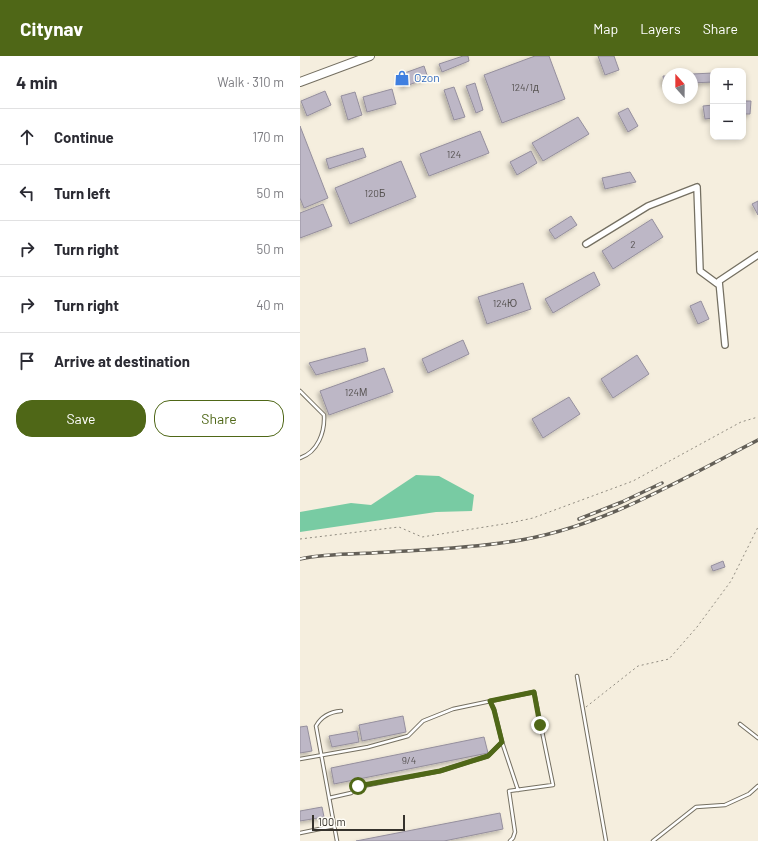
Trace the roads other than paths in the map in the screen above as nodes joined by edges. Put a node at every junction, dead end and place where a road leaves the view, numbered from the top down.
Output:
1 (370, 56) edge
2 (300, 82) edge
3 (586, 244) dead end
4 (758, 255) edge
5 (720, 285) junction
6 (725, 345) dead end
7 (300, 391) edge
8 (300, 458) edge
9 (577, 676) dead end
10 (490, 701) junction
11 (341, 711) dead end
12 (740, 724) dead end
13 (758, 738) edge
14 (502, 742) junction
15 (321, 755) junction
16 (300, 759) edge
17 (758, 786) edge
18 (518, 790) junction
19 (329, 798) junction
20 (334, 826) junction
21 (300, 833) edge
22 (336, 841) edge
23 (510, 841) edge
24 (606, 841) edge
25 (653, 841) edge

1 - 2 street
3 - 5 street
4 - 5 street
5 - 6 street
7 - 8 lane
9 - 24 lane
10 - 14 lane
10 - 15 lane
10 - 18 lane
11 - 15 lane
12 - 13 lane
14 - 18 lane
14 - 19 lane
15 - 16 lane
15 - 19 lane
17 - 25 lane
18 - 23 lane
19 - 20 lane
20 - 21 lane
20 - 22 lane

